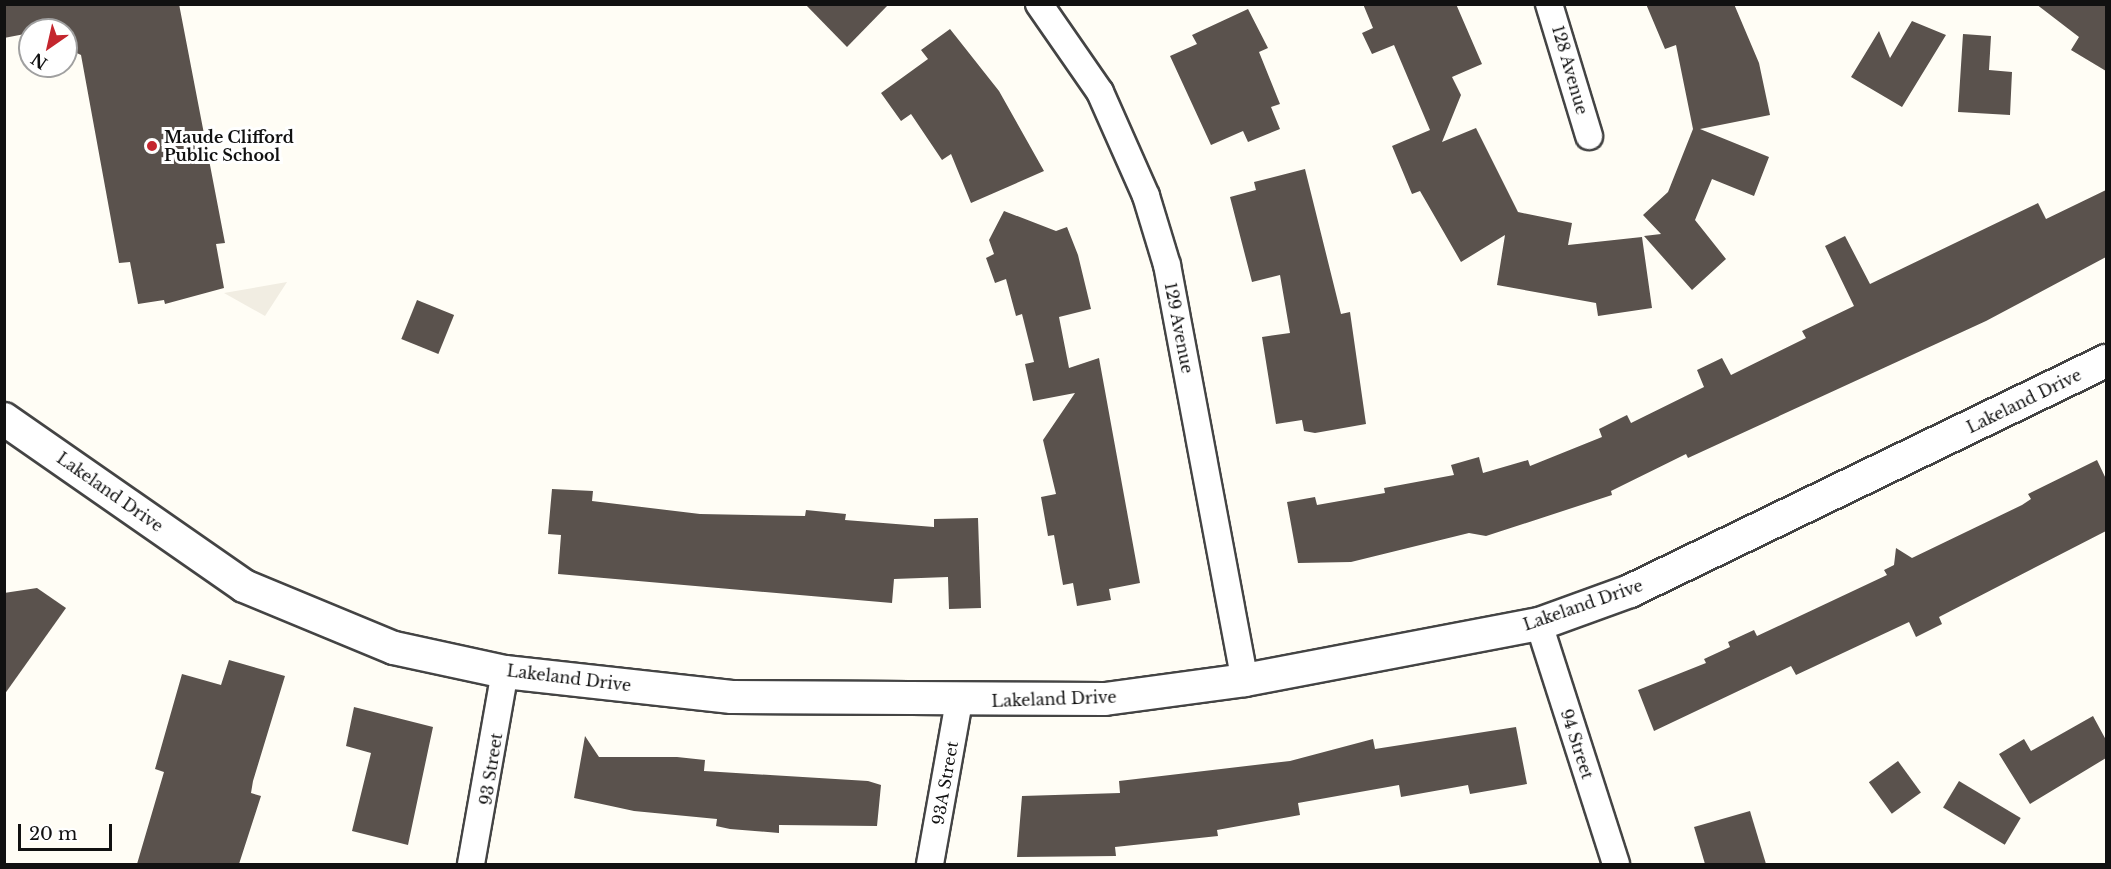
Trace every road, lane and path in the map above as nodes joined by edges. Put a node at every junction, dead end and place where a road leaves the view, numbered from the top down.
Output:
1 (1039, 4) edge
2 (1550, 4) edge
3 (1589, 136) dead end
4 (2106, 361) edge
5 (4, 419) edge
6 (1539, 624) junction
7 (505, 672) junction
8 (1245, 680) junction
9 (959, 702) junction
10 (471, 864) edge
11 (930, 864) edge
12 (1616, 864) edge

1 - 8 street, 129 Avenue
2 - 3 street, 128 Avenue
4 - 6 street, Lakeland Drive
5 - 7 street, Lakeland Drive
6 - 8 street, Lakeland Drive
6 - 12 street, 94 Street
7 - 9 street, Lakeland Drive
7 - 10 street, 93 Street
8 - 9 street, Lakeland Drive
9 - 11 street, 93A Street

